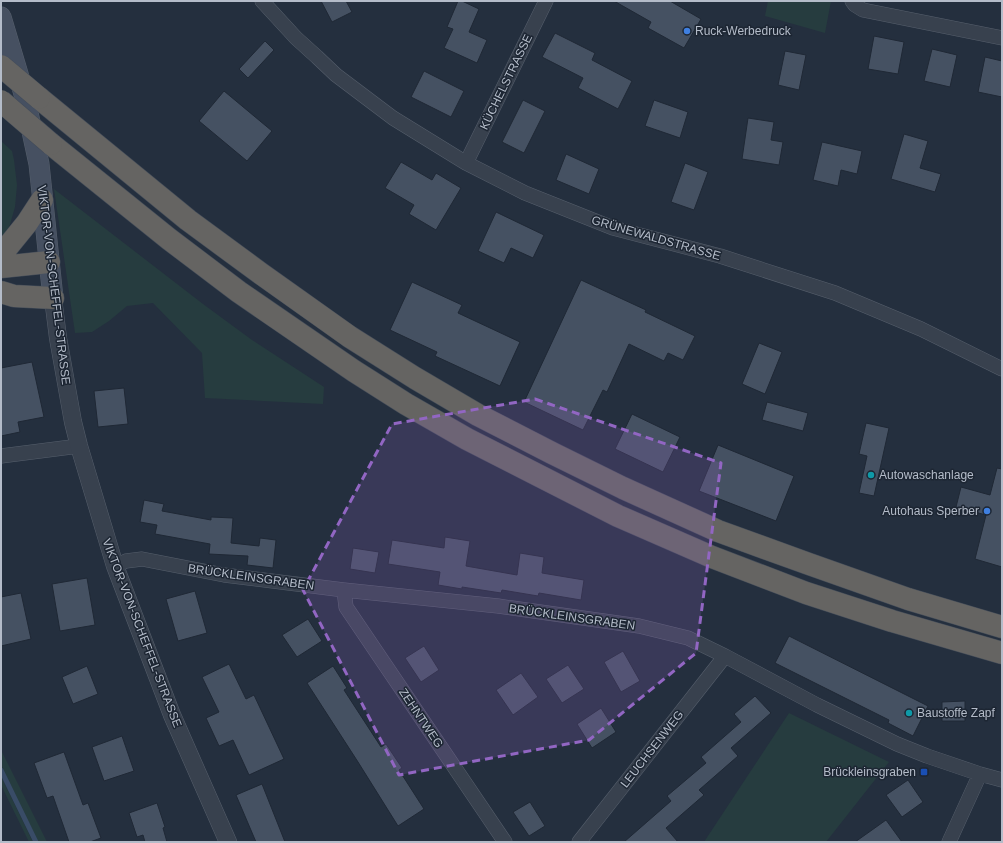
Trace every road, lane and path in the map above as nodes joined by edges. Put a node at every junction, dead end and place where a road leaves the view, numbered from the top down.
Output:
1 (262, 1) edge
2 (546, 1) edge
3 (852, 1) edge
4 (1, 17) edge
5 (1002, 38) edge
6 (1, 66) edge
7 (1, 101) edge
8 (466, 163) junction
9 (42, 200) junction
10 (1, 254) edge
11 (49, 262) junction
12 (1, 267) edge
13 (1, 292) edge
14 (53, 298) junction
15 (1002, 369) edge
16 (79, 446) junction
17 (1, 456) edge
18 (115, 566) junction
19 (344, 590) junction
20 (1002, 627) edge
21 (1002, 653) edge
22 (725, 656) junction
23 (980, 774) junction
24 (1002, 780) edge
25 (228, 842) edge
26 (505, 842) edge
27 (579, 842) edge
28 (949, 842) edge

1 - 8 street, GRÜNEWALDSTRASSE
2 - 8 street, KÜCHELSTRASSE
3 - 5 street
4 - 9 main road, VIKTOR-VON-SCHEFFEL-STRASSE
6 - 20 highway, bridge
7 - 21 highway, bridge
8 - 15 street, GRÜNEWALDSTRASSE
9 - 10 highway
9 - 11 main road, VIKTOR-VON-SCHEFFEL-STRASSE
11 - 12 highway
11 - 14 main road, VIKTOR-VON-SCHEFFEL-STRASSE
13 - 14 highway
14 - 16 street, VIKTOR-VON-SCHEFFEL-STRASSE
16 - 17 street
16 - 18 street, VIKTOR-VON-SCHEFFEL-STRASSE
18 - 19 street, BRÜCKLEINSGRABEN
18 - 25 street, VIKTOR-VON-SCHEFFEL-STRASSE
19 - 22 street, BRÜCKLEINSGRABEN
19 - 26 street, ZEHNTWEG
22 - 23 street, BRÜCKLEINSGRABEN
22 - 27 street, LEUCHSENWEG
23 - 24 street, BRÜCKLEINSGRABEN
23 - 28 street

